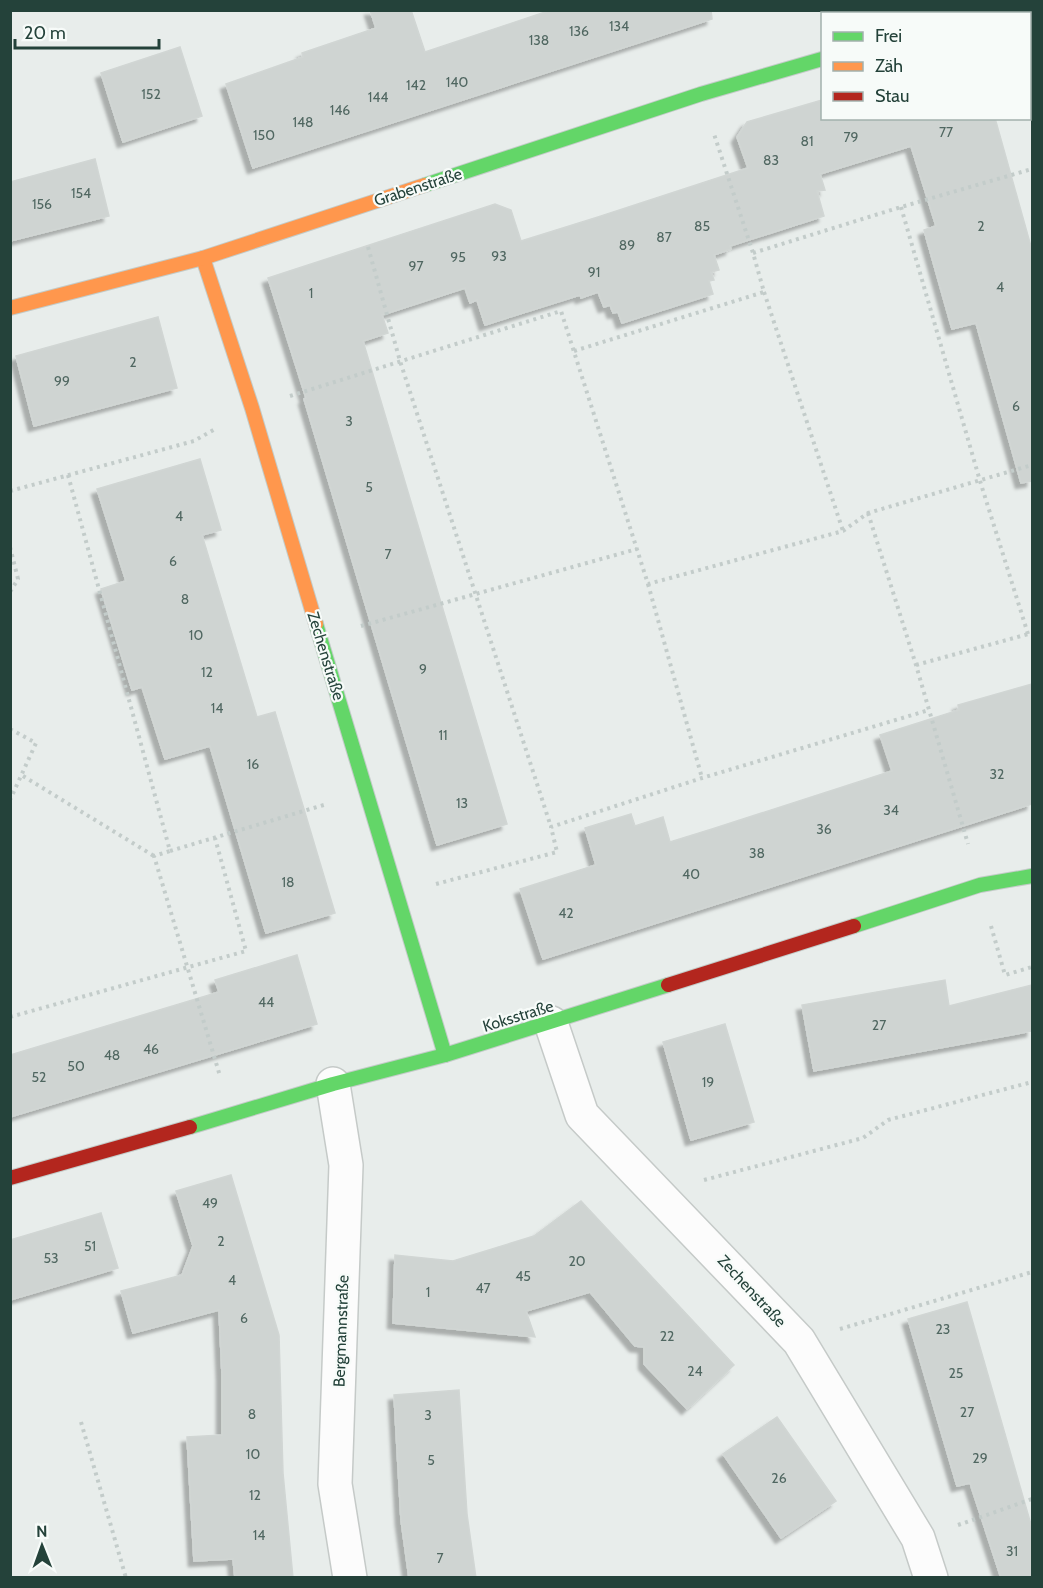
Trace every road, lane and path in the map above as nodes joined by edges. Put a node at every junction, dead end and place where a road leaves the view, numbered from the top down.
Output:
1 (821, 59) edge
2 (701, 94) junction
3 (1032, 169) edge
4 (356, 207) junction
5 (901, 207) junction
6 (753, 253) junction
7 (203, 258) junction
8 (764, 292) junction
9 (10, 308) edge
10 (574, 351) junction
11 (400, 361) junction
12 (252, 408) junction
13 (1032, 465) edge
14 (68, 475) junction
15 (980, 481) junction
16 (10, 491) edge
17 (868, 513) junction
18 (843, 531) junction
19 (10, 547) edge
20 (637, 549) junction
21 (648, 584) junction
22 (10, 592) edge
23 (477, 594) junction
24 (1030, 633) edge
25 (321, 637) junction
26 (916, 665) junction
27 (928, 710) junction
28 (10, 729) edge
29 (23, 776) junction
30 (702, 778) junction
31 (367, 792) junction
32 (10, 800) edge
33 (551, 827) junction
34 (215, 838) junction
35 (170, 851) junction
36 (154, 856) junction
37 (1032, 876) edge
38 (980, 885) junction
39 (397, 894) junction
40 (188, 967) junction
41 (1032, 967) edge
42 (10, 1017) edge
43 (551, 1023) junction
44 (445, 1055) junction
45 (1032, 1082) edge
46 (333, 1084) junction
47 (232, 1115) junction
48 (10, 1178) edge
49 (657, 1192) junction
50 (1032, 1272) edge
51 (799, 1341) junction
52 (81, 1422) dead end
53 (1032, 1499) edge
54 (918, 1538) junction
55 (126, 1578) edge
56 (350, 1578) edge
57 (931, 1578) edge

1 - 2 street, Grabenstraße
2 - 4 street, Grabenstraße
2 - 6 path
3 - 5 path
4 - 7 street, Grabenstraße
4 - 11 path
5 - 6 path
5 - 15 path
6 - 8 path
7 - 9 street, Grabenstraße
7 - 12 street, Zechenstraße
8 - 10 path
8 - 18 path
10 - 11 path
10 - 20 path
11 - 12 path
11 - 23 path
12 - 14 path
12 - 25 street, Zechenstraße
13 - 15 path
14 - 16 path
14 - 35 path
15 - 17 path
15 - 24 path
17 - 18 path
17 - 26 path
18 - 21 path
19 - 22 path
20 - 21 path
20 - 23 path
21 - 30 path
23 - 25 path
23 - 33 path
24 - 26 path
25 - 31 street, Zechenstraße
26 - 27 path
27 - 30 path
27 - 38 path
28 - 29 path
29 - 32 path
29 - 36 path
30 - 33 path
31 - 34 path
31 - 39 street, Zechenstraße
33 - 39 path
34 - 35 path
34 - 40 path
35 - 36 path
36 - 40 path
37 - 38 street, Koksstraße
38 - 41 path
38 - 43 street, Koksstraße
39 - 44 street, Zechenstraße
40 - 42 path
40 - 47 path
43 - 44 street, Koksstraße
43 - 49 street, Zechenstraße
44 - 46 street, Koksstraße
45 - 49 path
46 - 47 street, Koksstraße
46 - 56 street, Bergmannstraße
47 - 48 street, Koksstraße
49 - 51 street, Zechenstraße
50 - 51 path
51 - 54 street, Zechenstraße
52 - 55 path
53 - 54 path
54 - 57 street, Zechenstraße

